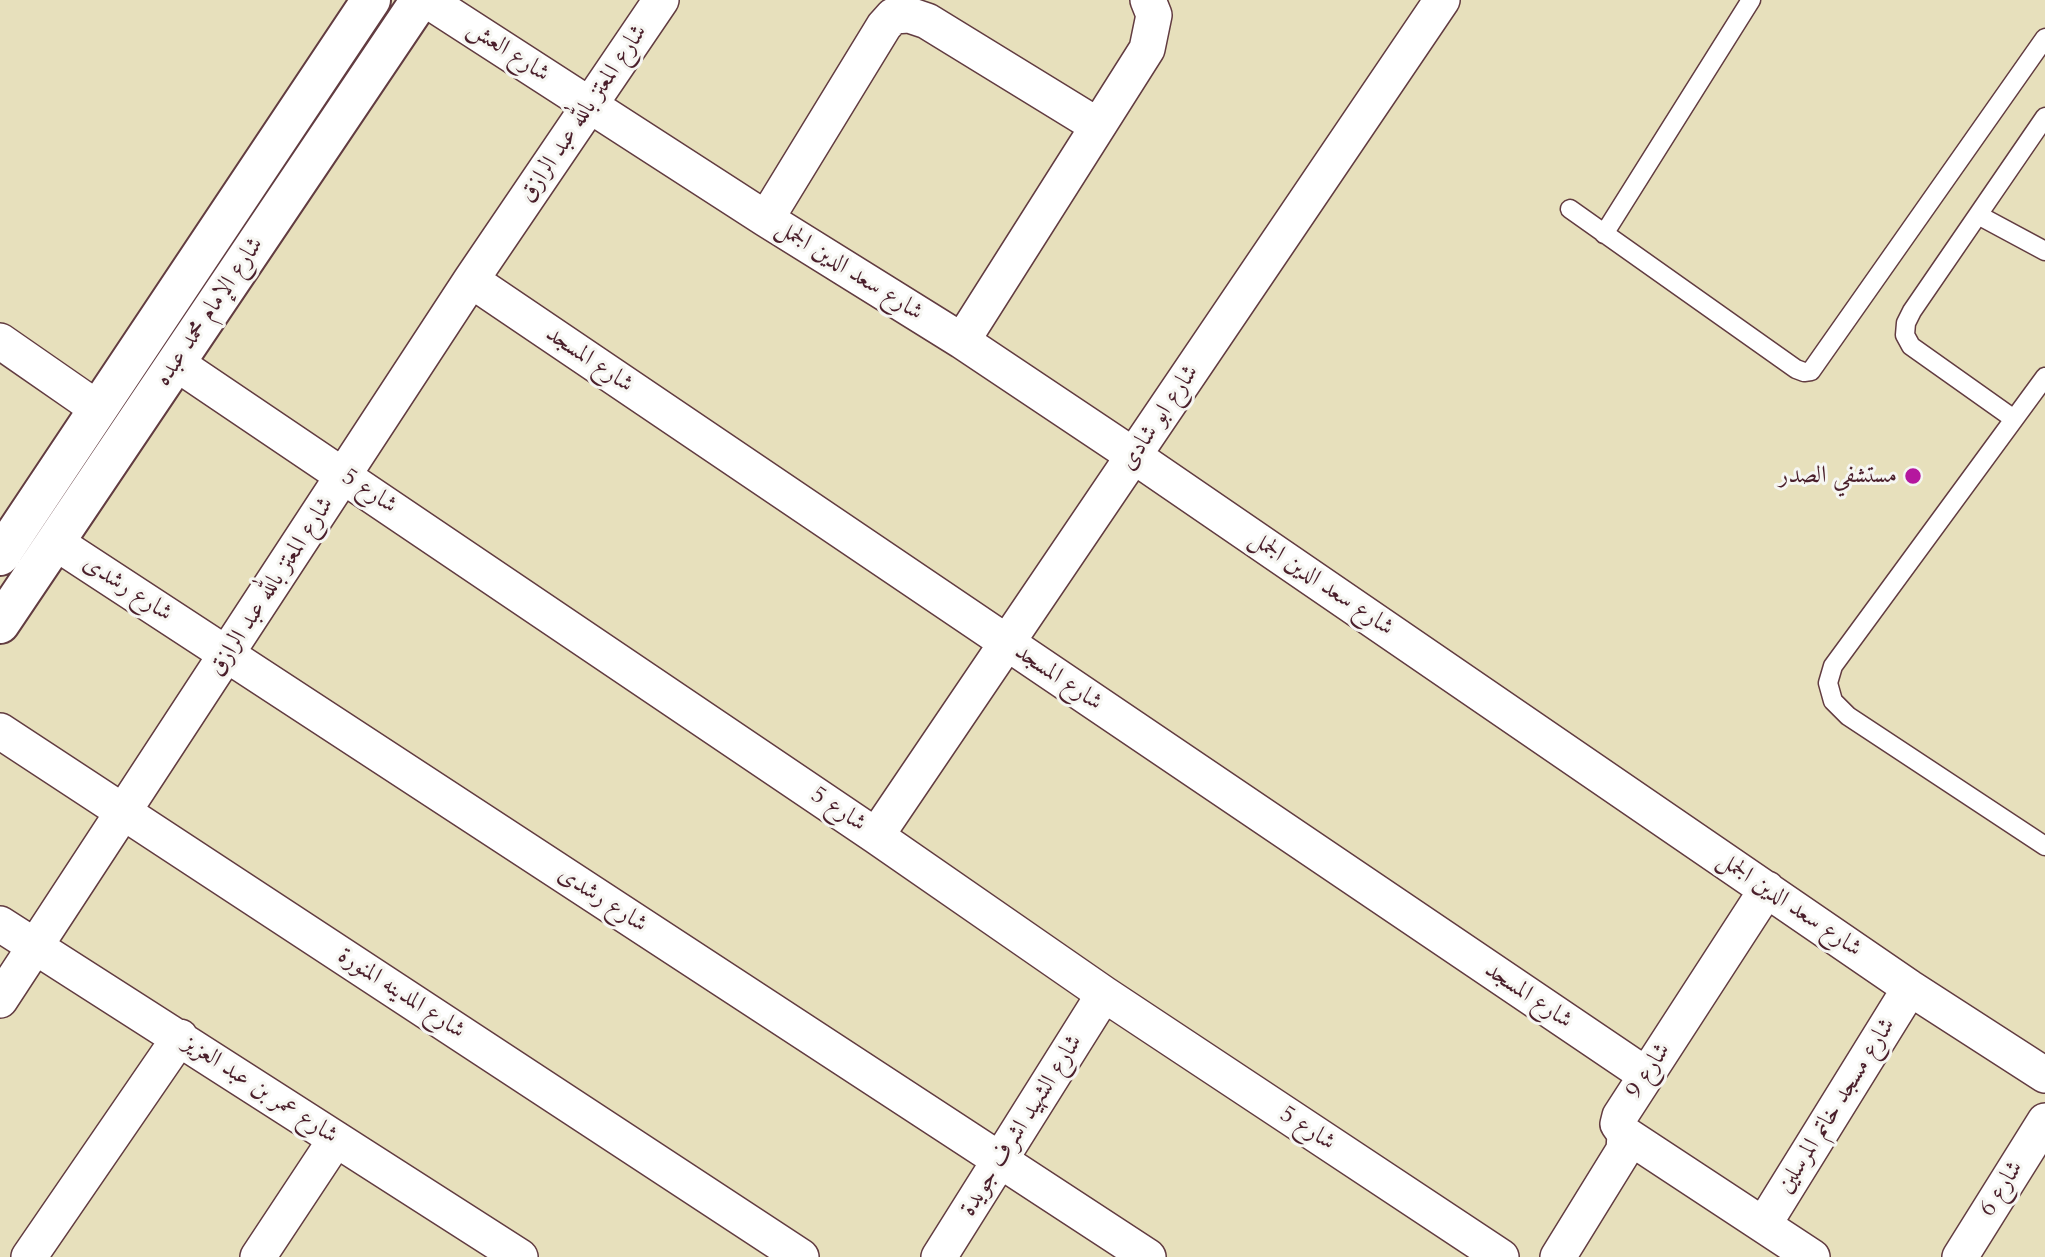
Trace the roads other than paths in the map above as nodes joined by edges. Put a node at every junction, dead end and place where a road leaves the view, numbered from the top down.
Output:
1 (371, 0) edge
2 (420, 0) edge
3 (427, 0) edge
4 (661, 0) edge
5 (1147, 0) edge
6 (1442, 0) edge
7 (1751, 0) edge
8 (2045, 38) edge
9 (590, 105) junction
10 (2045, 117) edge
11 (1098, 125) junction
12 (1570, 209) dead end
13 (1978, 215) junction
14 (766, 219) junction
15 (1604, 234) junction
16 (2045, 251) edge
17 (471, 281) junction
18 (0, 341) edge
19 (962, 341) junction
20 (176, 363) junction
21 (2045, 377) edge
22 (98, 409) junction
23 (2014, 419) junction
24 (1134, 456) junction
25 (56, 471) junction
26 (345, 476) junction
27 (89, 493) junction
28 (55, 542) junction
29 (0, 555) edge
30 (0, 624) edge
31 (1007, 644) junction
32 (227, 654) junction
33 (0, 731) edge
34 (124, 813) junction
35 (876, 836) junction
36 (2045, 846) edge
37 (1766, 889) junction
38 (0, 924) edge
39 (35, 946) junction
40 (1910, 988) junction
41 (1104, 994) junction
42 (0, 1000) edge
43 (180, 1037) junction
44 (2045, 1075) edge
45 (1646, 1076) junction
46 (2045, 1121) edge
47 (1625, 1134) junction
48 (336, 1139) junction
49 (1000, 1160) junction
50 (1764, 1224) junction
51 (485, 1247) edge
52 (29, 1257) edge
53 (258, 1257) edge
54 (520, 1257) edge
55 (802, 1257) edge
56 (939, 1257) edge
57 (1148, 1257) edge
58 (1501, 1257) edge
59 (1558, 1257) edge
60 (1812, 1257) edge
61 (1959, 1257) edge

1 - 22 street, شارع الإمام محمد عبده
2 - 20 street, شارع الإمام محمد عبده
3 - 9 street, شارع العش
4 - 9 street, شارع المعتز بالله عبد الرازق
5 - 11 street
6 - 24 street, شارع ابو شادى
7 - 15 lane
8 - 15 lane
9 - 14 street, شارع سعد الدين الجمل
9 - 17 street, شارع المعتز بالله عبد الرازق
10 - 13 lane
11 - 14 street
11 - 19 street
12 - 15 lane
13 - 16 lane
13 - 23 lane
14 - 19 street, شارع سعد الدين الجمل
17 - 26 street, شارع المعتز بالله عبد الرازق
17 - 31 street, شارع المسجد
18 - 22 street
19 - 24 street, شارع سعد الدين الجمل
20 - 26 street, شارع 5
20 - 27 street, شارع الإمام محمد عبده
21 - 23 lane
22 - 25 street, شارع الإمام محمد عبده
23 - 36 lane
24 - 31 street, شارع ابو شادى
24 - 37 street, شارع سعد الدين الجمل
25 - 27 street
25 - 29 street, شارع الإمام محمد عبده
26 - 32 street, شارع المعتز بالله عبد الرازق
26 - 35 street, شارع 5
27 - 28 street, شارع الإمام محمد عبده
28 - 30 street, شارع الإمام محمد عبده
28 - 32 street, شارع رشدى
31 - 35 street, شارع ابو شادى
31 - 45 street, شارع المسجد
32 - 34 street, شارع المعتز بالله عبد الرازق
32 - 49 street, شارع رشدى
33 - 34 street, شارع المدينه المنورة
34 - 39 street, شارع المعتز بالله عبد الرازق
34 - 55 street, شارع المدينه المنورة
35 - 41 street, شارع 5
37 - 40 street, شارع سعد الدين الجمل
37 - 45 street, شارع 9
38 - 39 street, شارع عمر بن عبد العزيز
39 - 42 street, شارع المعتز بالله عبد الرازق
39 - 43 street, شارع عمر بن عبد العزيز
40 - 44 street, شارع سعد الدين الجمل
40 - 50 street, شارع مسجد خاتم المرسلين
41 - 49 street, شارع الشهيد اشرف جويدة
41 - 58 street, شارع 5
43 - 48 street, شارع عمر بن عبد العزيز
43 - 52 street
45 - 47 street, شارع 9
46 - 61 street, شارع 6
47 - 50 street
47 - 59 street, شارع 9
48 - 51 street, شارع عمر بن عبد العزيز
48 - 53 street
49 - 56 street, شارع الشهيد اشرف جويدة
49 - 57 street, شارع رشدى
50 - 60 street
51 - 54 street, شارع عمر بن عبد العزيز

